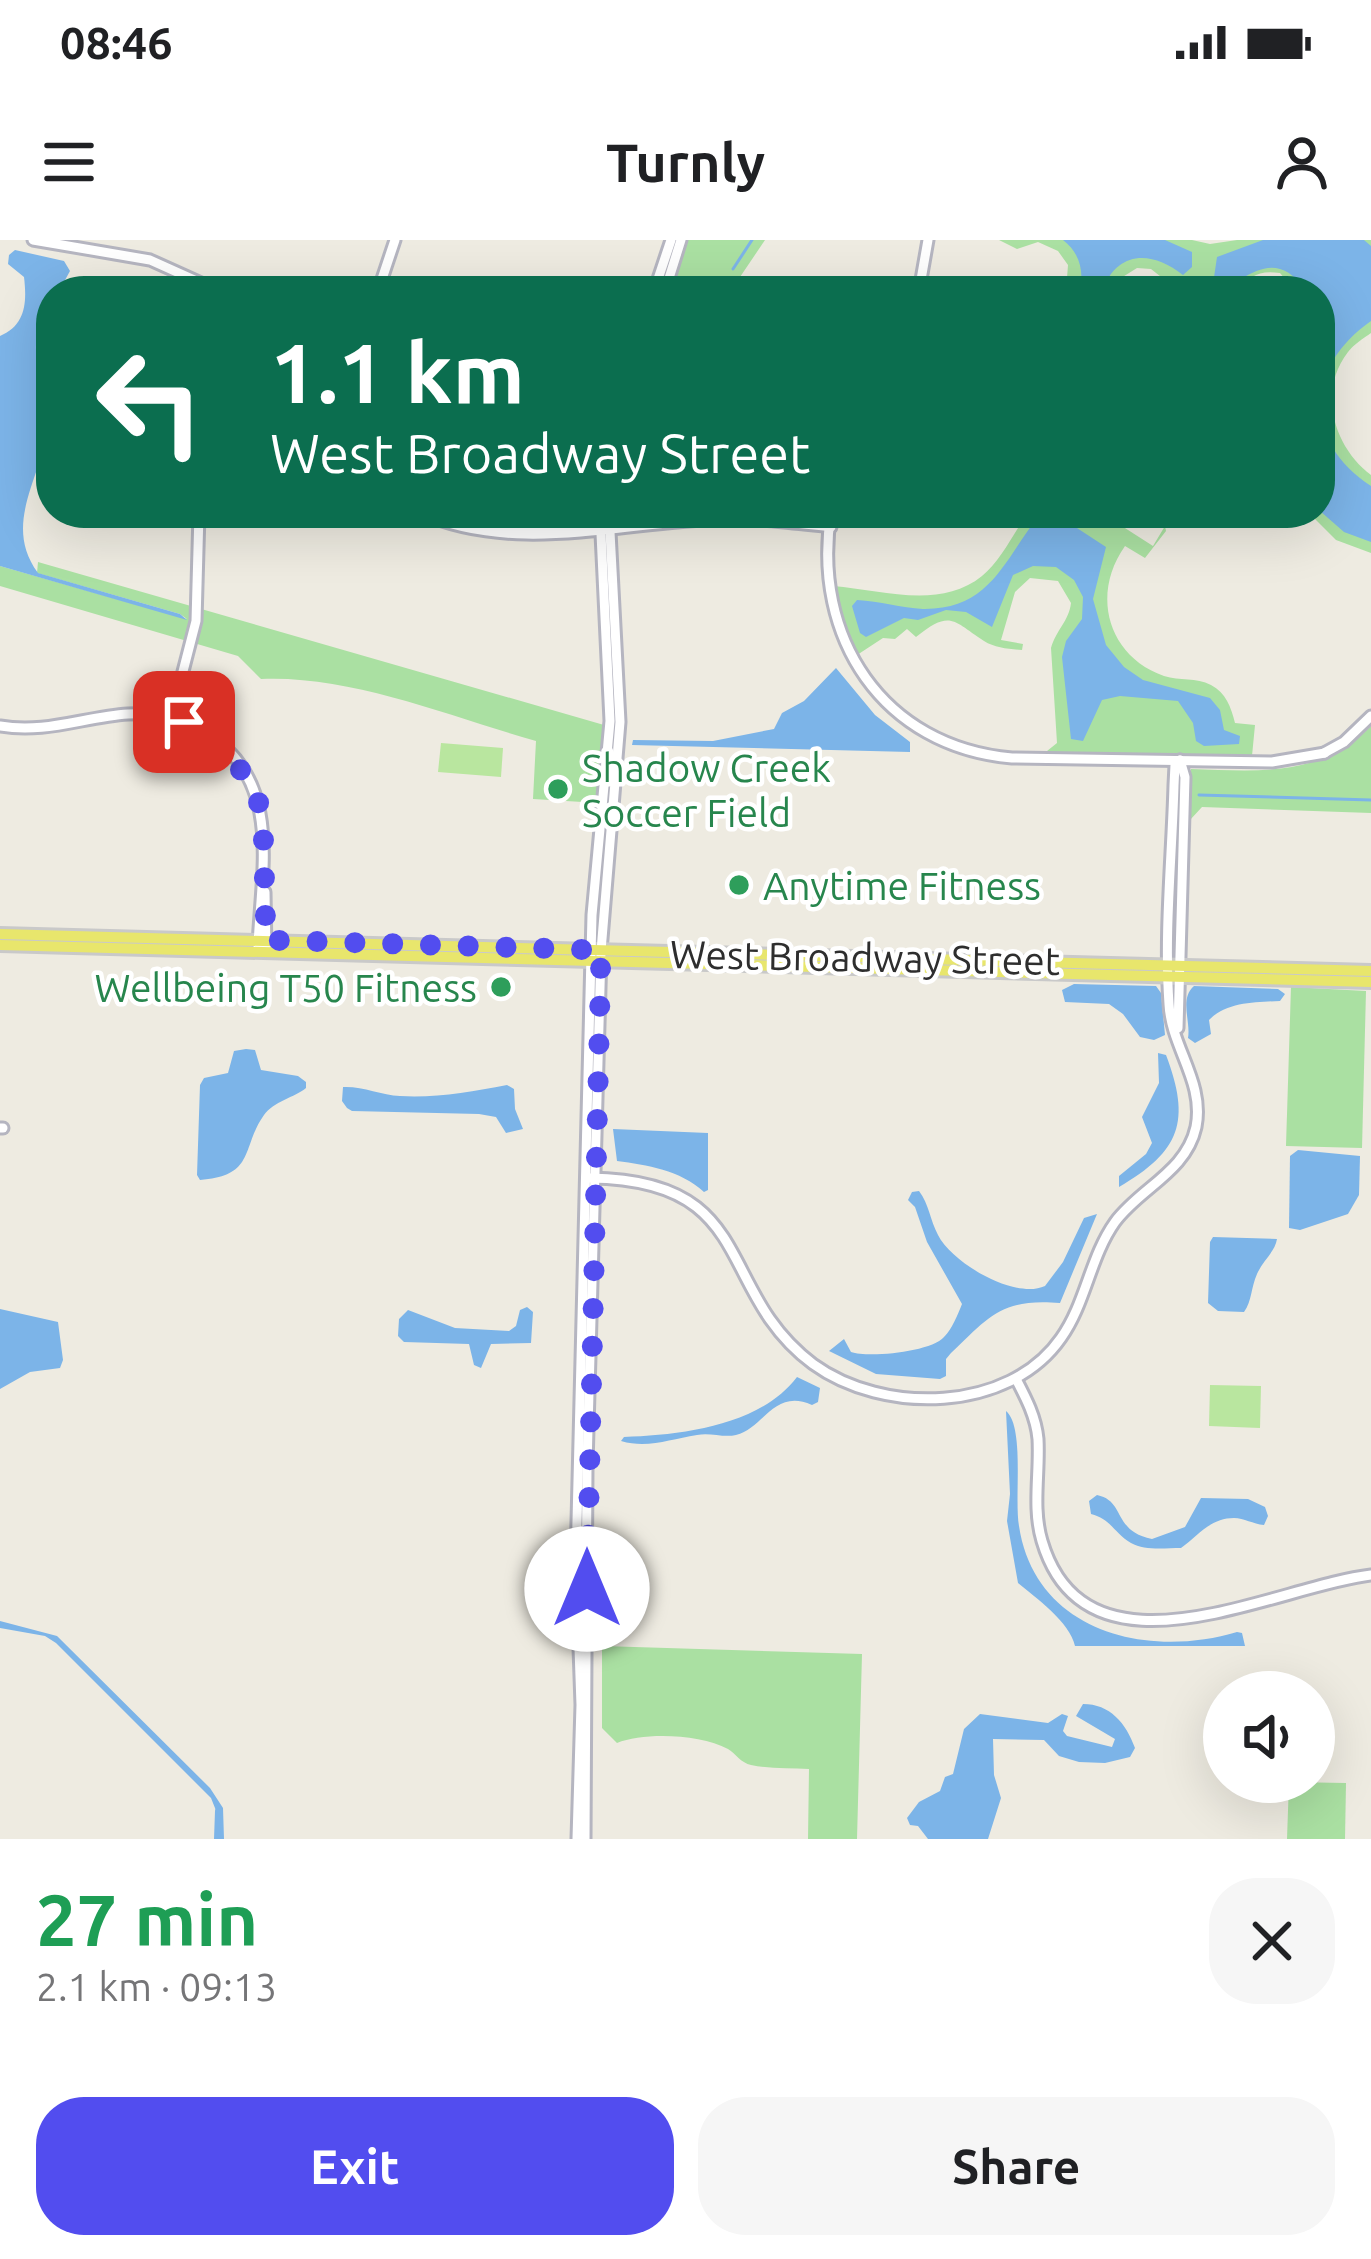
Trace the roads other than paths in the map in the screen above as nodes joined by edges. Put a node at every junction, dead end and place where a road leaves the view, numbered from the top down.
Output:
1 (33, 240) edge
2 (395, 240) edge
3 (681, 240) edge
4 (928, 240) edge
5 (672, 248) edge
6 (186, 276) edge
7 (383, 276) edge
8 (660, 276) edge
9 (922, 276) edge
10 (199, 528) edge
11 (464, 528) edge
12 (551, 528) edge
13 (605, 528) edge
14 (831, 528) edge
15 (1371, 716) edge
16 (171, 718) junction
17 (0, 726) edge
18 (1180, 763) junction
19 (0, 934) edge
20 (0, 946) edge
21 (262, 946) junction
22 (550, 949) junction
23 (597, 956) junction
24 (520, 959) junction
25 (1231, 967) junction
26 (1371, 970) edge
27 (1174, 971) junction
28 (1260, 979) junction
29 (1371, 982) edge
30 (591, 1178) junction
31 (1016, 1378) junction
32 (1371, 1576) edge
33 (581, 1839) edge

1 - 6 street
2 - 7 street
3 - 5 street
4 - 9 street
5 - 8 street
10 - 16 street
11 - 12 street
13 - 23 street
14 - 18 street
15 - 18 street
16 - 17 street
16 - 21 street
18 - 27 street
19 - 21 main road, West Broadway Street
20 - 21 main road, West Broadway Street
21 - 22 main road, West Broadway Street
21 - 24 main road, West Broadway Street
22 - 23 main road, West Broadway Street
22 - 24 main road
23 - 24 main road, West Broadway Street
23 - 27 main road, West Broadway Street
23 - 30 street
25 - 26 main road, West Broadway Street
25 - 27 main road, West Broadway Street
25 - 28 main road
27 - 28 main road, West Broadway Street
27 - 31 street
28 - 29 main road, West Broadway Street
30 - 31 street
30 - 33 street
31 - 32 street

